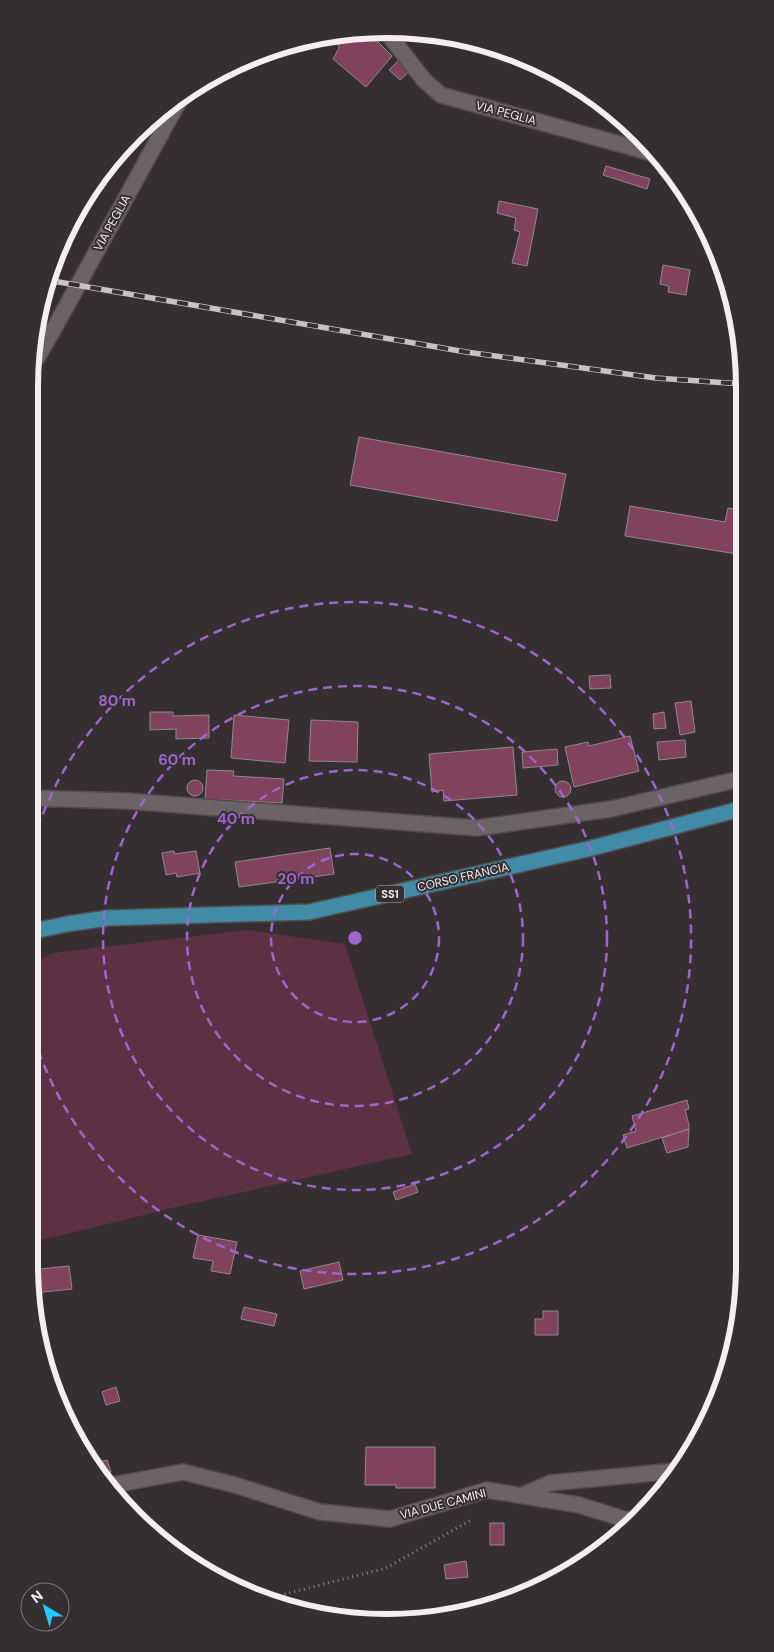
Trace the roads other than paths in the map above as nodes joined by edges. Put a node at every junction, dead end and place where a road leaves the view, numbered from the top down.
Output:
1 (391, 38) edge
2 (174, 110) edge
3 (644, 151) edge
4 (39, 355) edge
5 (736, 780) edge
6 (38, 798) edge
7 (736, 810) edge
8 (38, 930) edge
9 (669, 1472) edge
10 (115, 1484) edge
11 (523, 1495) junction
12 (626, 1519) edge

1 - 3 street, VIA PEGLIA
2 - 4 street, VIA PEGLIA
5 - 6 street
7 - 8 main road, CORSO FRANCIA / SS1
9 - 11 street
10 - 11 street, VIA DUE CAMINI
11 - 12 street, VIA DUE CAMINI

